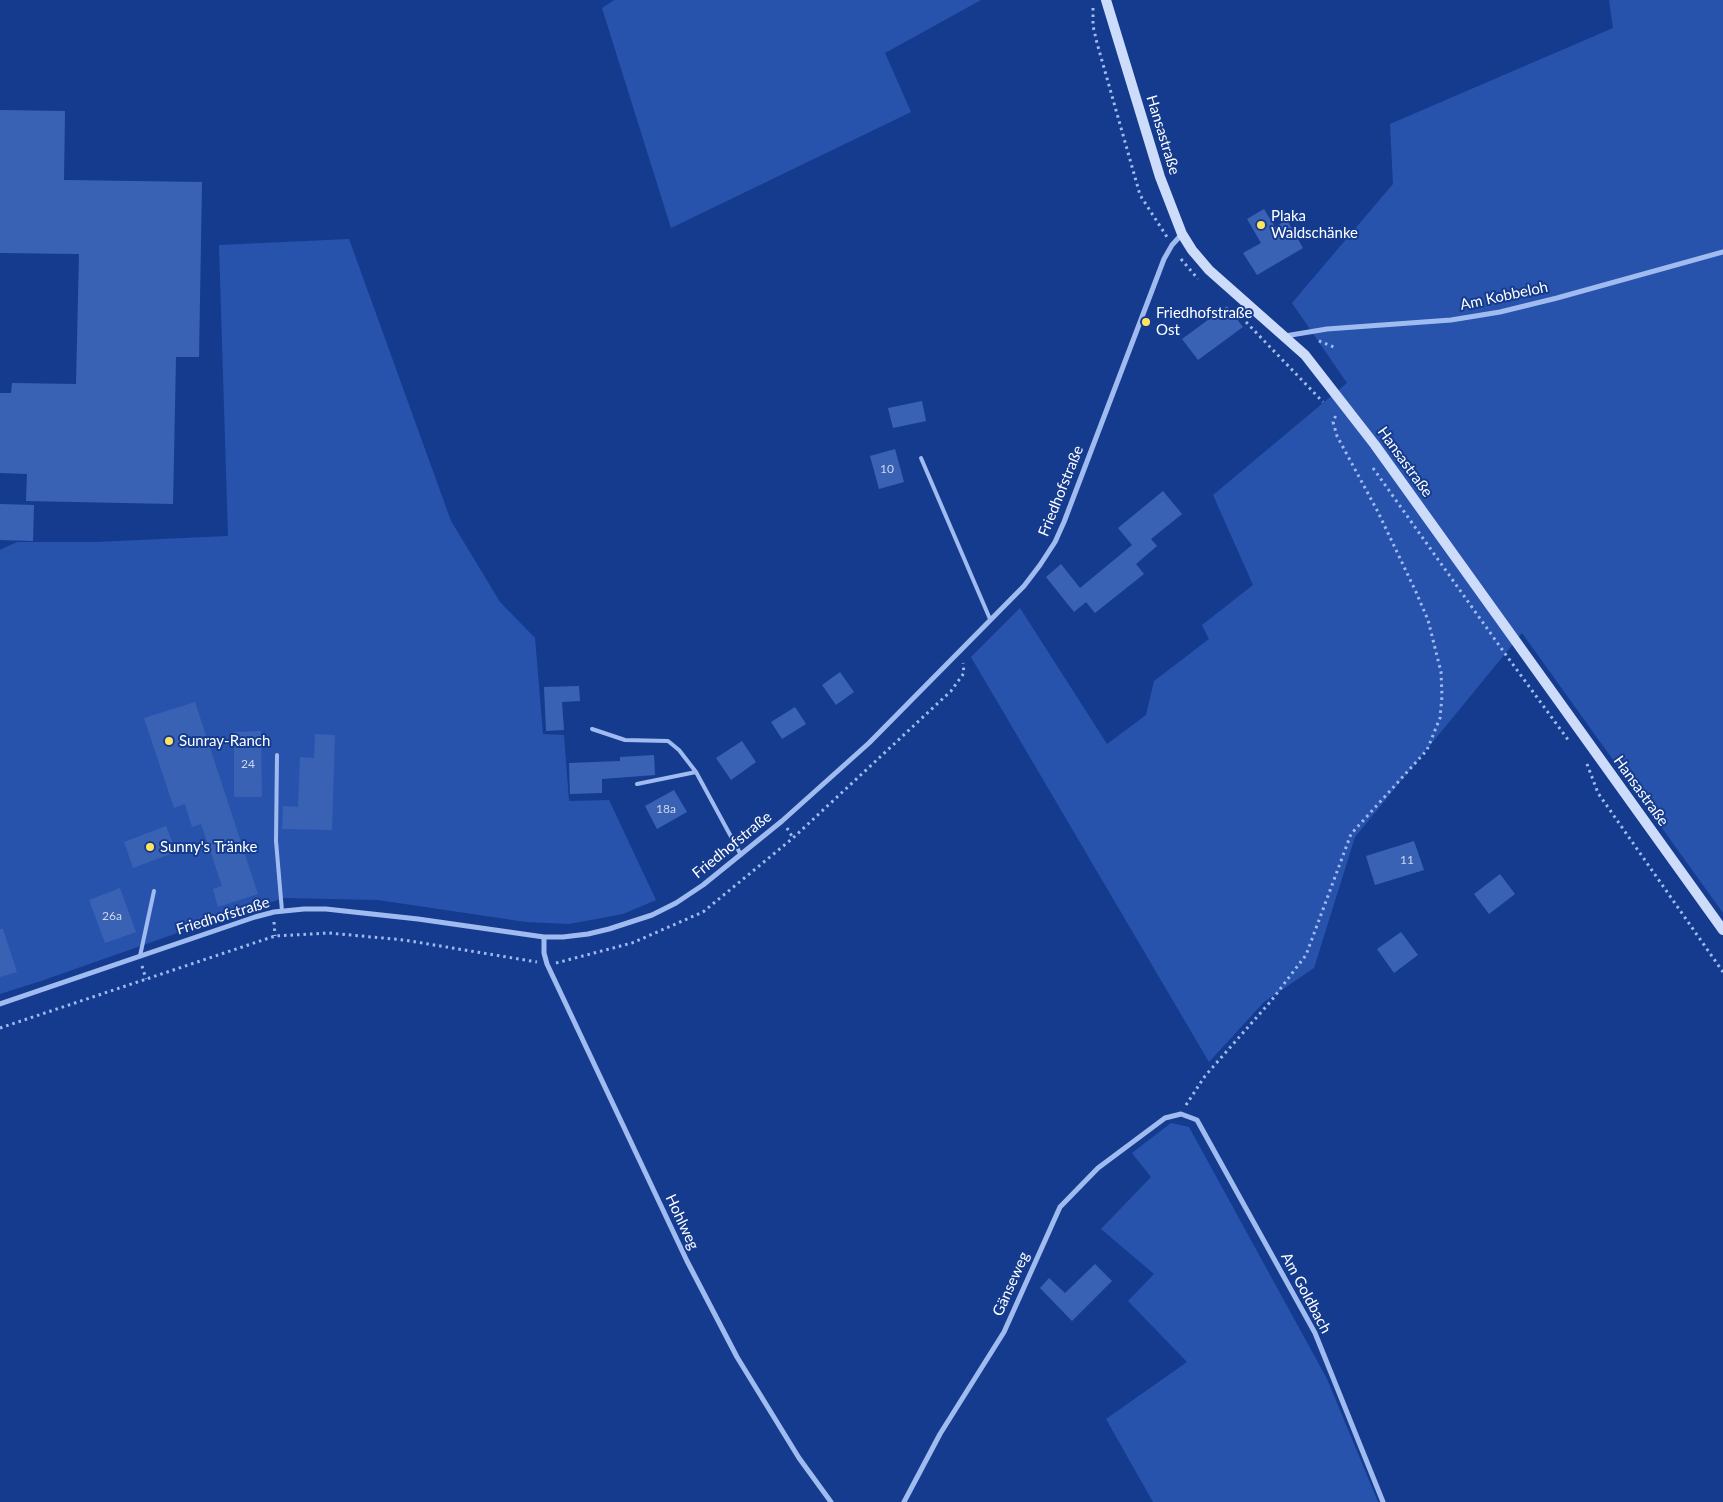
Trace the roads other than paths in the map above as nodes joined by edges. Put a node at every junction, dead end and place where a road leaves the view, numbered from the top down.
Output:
1 (1106, 0) edge
2 (1182, 234) junction
3 (1723, 252) edge
4 (1285, 336) junction
5 (921, 458) dead end
6 (990, 619) junction
7 (592, 729) dead end
8 (278, 755) dead end
9 (696, 772) junction
10 (637, 784) dead end
11 (741, 855) junction
12 (154, 891) dead end
13 (282, 911) junction
14 (1723, 930) edge
15 (544, 937) junction
16 (140, 956) junction
17 (0, 1004) edge
18 (1181, 1114) joint
19 (830, 1502) edge
20 (904, 1502) edge
21 (1383, 1502) edge

1 - 2 street, Hansastraße
2 - 4 street, Hansastraße
2 - 6 street, Friedhofstraße
3 - 4 street, Am Kobbeloh
4 - 14 street, Hansastraße
5 - 6 lane
6 - 11 street, Friedhofstraße
7 - 9 lane
8 - 13 lane
9 - 10 lane
9 - 11 lane
11 - 15 street, Friedhofstraße
12 - 16 lane
13 - 15 street, Friedhofstraße
13 - 16 street, Friedhofstraße
15 - 19 street, Hohlweg
16 - 17 street, Friedhofstraße
18 - 20 street, Gänseweg
18 - 21 street, Am Goldbach

